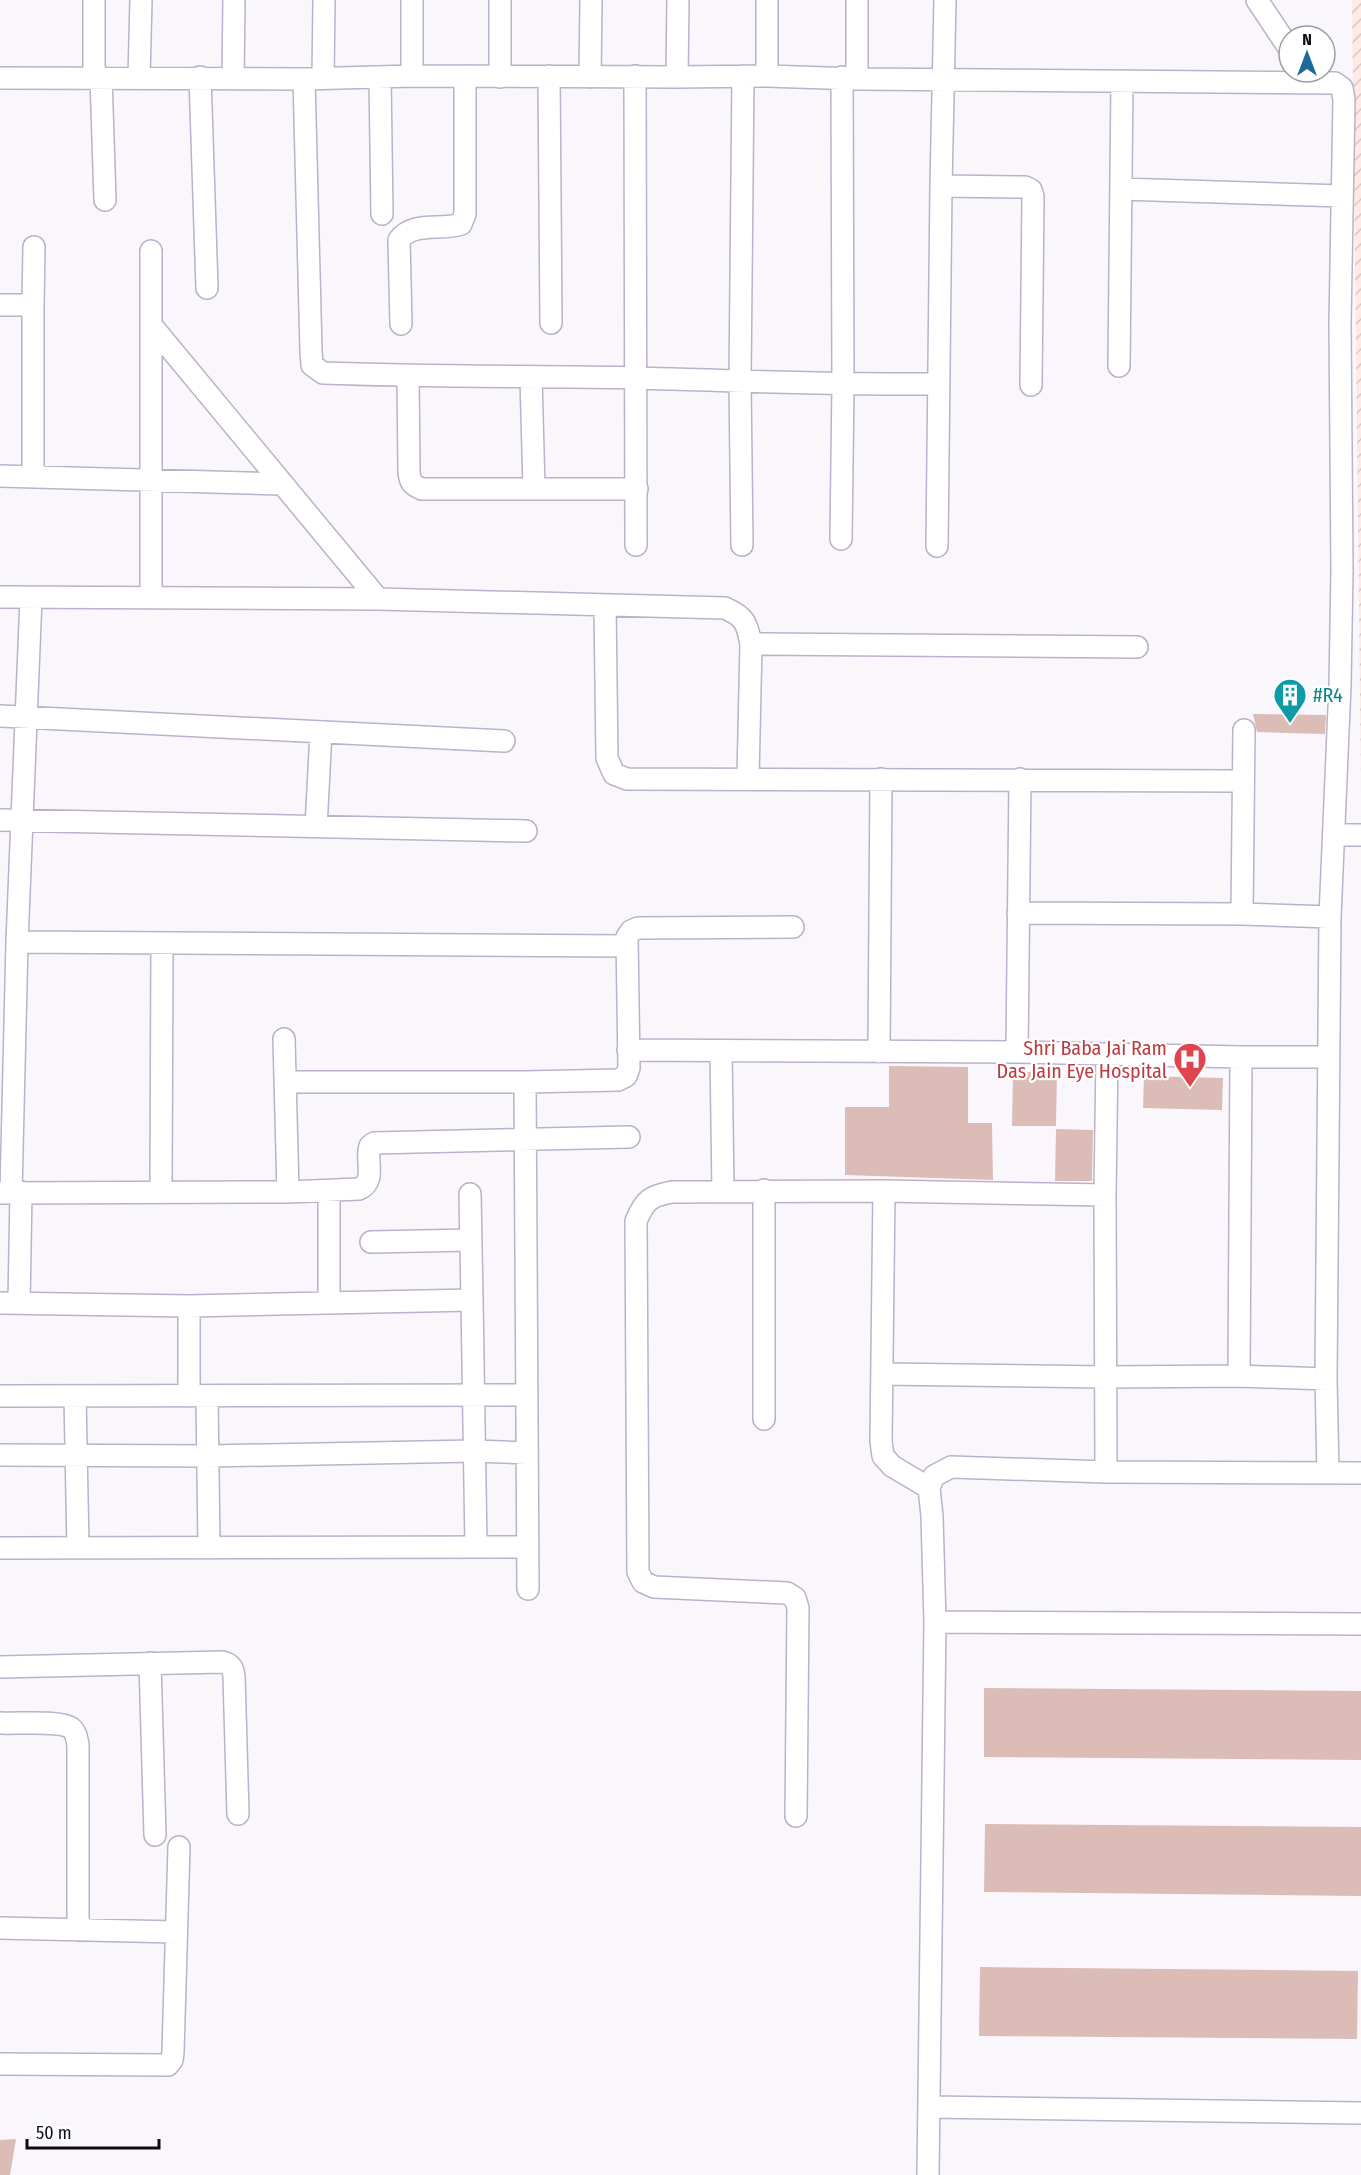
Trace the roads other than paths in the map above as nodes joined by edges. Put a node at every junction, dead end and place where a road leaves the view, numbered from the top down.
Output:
1 (94, 0) edge
2 (141, 0) edge
3 (234, 0) edge
4 (324, 0) edge
5 (412, 0) edge
6 (500, 0) edge
7 (591, 0) edge
8 (678, 0) edge
9 (767, 0) edge
10 (857, 0) edge
11 (945, 0) edge
12 (1257, 0) edge
13 (1277, 30) edge
14 (412, 76) junction
15 (465, 76) junction
16 (549, 76) junction
17 (635, 76) junction
18 (743, 76) junction
19 (767, 76) junction
20 (97, 77) junction
21 (139, 77) junction
22 (200, 77) junction
23 (233, 77) junction
24 (380, 77) junction
25 (500, 77) junction
26 (590, 77) junction
27 (677, 77) junction
28 (0, 78) edge
29 (313, 78) junction
30 (849, 78) junction
31 (944, 79) junction
32 (1277, 79) edge
33 (1122, 81) junction
34 (1337, 84) edge
35 (1352, 88) edge
36 (940, 186) junction
37 (1121, 189) junction
38 (1342, 196) junction
39 (105, 200) dead end
40 (382, 214) dead end
41 (34, 248) dead end
42 (151, 251) dead end
43 (207, 288) dead end
44 (0, 305) edge
45 (33, 305) junction
46 (551, 323) dead end
47 (400, 324) dead end
48 (151, 325) junction
49 (1119, 366) dead end
50 (408, 376) junction
51 (531, 378) junction
52 (637, 378) junction
53 (740, 382) junction
54 (939, 384) junction
55 (843, 385) junction
56 (1031, 385) dead end
57 (1351, 434) edge
58 (0, 477) edge
59 (33, 477) junction
60 (151, 480) junction
61 (283, 484) junction
62 (534, 488) junction
63 (637, 489) junction
64 (841, 539) dead end
65 (636, 545) dead end
66 (742, 545) dead end
67 (937, 546) dead end
68 (0, 597) edge
69 (31, 598) junction
70 (151, 598) junction
71 (378, 599) junction
72 (605, 606) junction
73 (751, 644) junction
74 (1137, 647) dead end
75 (0, 716) edge
76 (27, 717) junction
77 (1244, 730) dead end
78 (321, 732) junction
79 (504, 741) dead end
80 (748, 778) junction
81 (881, 779) junction
82 (1020, 779) junction
83 (1243, 781) junction
84 (0, 820) edge
85 (22, 821) junction
86 (316, 827) junction
87 (526, 831) dead end
88 (1334, 835) junction
89 (1361, 835) edge
90 (1018, 913) junction
91 (1242, 914) junction
92 (1330, 917) junction
93 (793, 927) dead end
94 (17, 942) junction
95 (162, 943) junction
96 (627, 946) junction
97 (284, 1039) dead end
98 (628, 1050) junction
99 (721, 1051) junction
100 (879, 1052) junction
101 (1017, 1052) junction
102 (1107, 1054) junction
103 (1241, 1057) junction
104 (1328, 1057) junction
105 (285, 1082) junction
106 (525, 1082) junction
107 (629, 1137) dead end
108 (526, 1139) junction
109 (764, 1190) junction
110 (161, 1191) junction
111 (329, 1191) junction
112 (723, 1191) junction
113 (884, 1191) junction
114 (11, 1192) edge
115 (288, 1192) junction
116 (470, 1194) dead end
117 (1105, 1195) junction
118 (470, 1240) junction
119 (371, 1242) dead end
120 (472, 1300) junction
121 (10, 1303) edge
122 (329, 1303) junction
123 (189, 1306) junction
124 (883, 1374) junction
125 (1239, 1376) junction
126 (1106, 1377) junction
127 (1326, 1379) junction
128 (473, 1395) junction
129 (527, 1395) junction
130 (0, 1396) edge
131 (75, 1396) junction
132 (198, 1396) junction
133 (764, 1419) dead end
134 (474, 1451) junction
135 (527, 1453) junction
136 (0, 1455) edge
137 (76, 1455) junction
138 (208, 1456) junction
139 (1106, 1472) junction
140 (1328, 1473) junction
141 (1361, 1473) edge
142 (929, 1488) junction
143 (476, 1547) junction
144 (528, 1547) junction
145 (0, 1548) edge
146 (78, 1548) junction
147 (209, 1548) junction
148 (528, 1589) dead end
149 (935, 1622) junction
150 (1361, 1624) edge
151 (150, 1663) junction
152 (0, 1666) edge
153 (0, 1723) edge
154 (238, 1814) dead end
155 (796, 1816) dead end
156 (155, 1835) dead end
157 (179, 1847) dead end
158 (0, 1928) edge
159 (78, 1930) junction
160 (176, 1932) junction
161 (0, 2064) edge
162 (929, 2107) junction
163 (1361, 2113) edge
164 (928, 2175) edge

1 - 20 street
2 - 21 street
3 - 23 street
4 - 29 street
5 - 14 street
6 - 25 street
7 - 26 street
8 - 27 street
9 - 19 street
10 - 30 street
11 - 31 street
12 - 13 street
14 - 15 street
14 - 24 street
15 - 25 street
15 - 47 street
16 - 25 street
16 - 26 street
16 - 46 street
17 - 26 street
17 - 27 street
17 - 52 street
18 - 19 street
18 - 27 street
18 - 53 street
19 - 30 street
20 - 21 street
20 - 28 street
20 - 39 street
21 - 22 street
22 - 23 street
22 - 43 street
23 - 29 street
24 - 29 street
24 - 40 street
29 - 50 street
30 - 31 street
30 - 55 street
31 - 33 street
31 - 36 street
32 - 33 street
33 - 37 street
34 - 35 street
35 - 38 street
36 - 54 street
36 - 56 street
37 - 38 street
37 - 49 street
38 - 57 street
41 - 45 street
42 - 48 street
44 - 45 street
45 - 59 street
48 - 60 street
48 - 61 street
50 - 51 street
50 - 62 street
51 - 52 street
51 - 62 street
52 - 53 street
52 - 63 street
53 - 55 street
53 - 66 street
54 - 55 street
54 - 67 street
55 - 64 street
57 - 88 street
58 - 59 street
59 - 60 street
60 - 61 street
60 - 70 street
61 - 71 street
62 - 63 street
63 - 65 street
68 - 69 street
69 - 70 street
69 - 76 street
70 - 71 street
71 - 72 street
72 - 73 street
72 - 80 street
73 - 74 street
73 - 80 street
75 - 76 street
76 - 78 street
76 - 85 street
77 - 83 street
78 - 79 street
78 - 86 street
80 - 81 street
81 - 82 street
81 - 100 street
82 - 83 street
82 - 90 street
83 - 91 street
84 - 85 street
85 - 86 street
85 - 94 street
86 - 87 street
88 - 89 street
88 - 92 street
90 - 91 street
90 - 101 street
91 - 92 street
92 - 104 street
93 - 96 street
94 - 95 street
94 - 114 street
95 - 96 street
95 - 110 street
96 - 98 street
97 - 105 street
98 - 99 street
98 - 106 street
99 - 100 street
99 - 112 street
100 - 101 street
101 - 102 street
102 - 103 street
102 - 117 street
103 - 104 street
103 - 125 street
104 - 127 street
105 - 106 street
105 - 115 street
106 - 108 street
107 - 108 street
108 - 111 street
108 - 129 street
109 - 112 street
109 - 113 street
109 - 133 street
110 - 114 street
110 - 115 street
111 - 115 street
111 - 122 street
112 - 155 street
113 - 117 street
113 - 124 street
114 - 121 street
116 - 118 street
117 - 126 street
118 - 119 street
118 - 120 street
120 - 122 street
120 - 128 street
121 - 123 street
122 - 123 street
123 - 132 street
124 - 126 street
124 - 142 street
125 - 126 street
125 - 127 street
126 - 139 street
127 - 140 street
128 - 129 street
128 - 132 street
128 - 134 street
129 - 135 street
130 - 131 street
131 - 132 street
131 - 137 street
132 - 138 street
134 - 135 street
134 - 138 street
134 - 143 street
135 - 144 street
136 - 137 street
137 - 138 street
137 - 146 street
138 - 147 street
139 - 140 street
139 - 142 street
140 - 141 street
142 - 149 street
143 - 144 street
143 - 147 street
144 - 148 street
145 - 146 street
146 - 147 street
149 - 150 street
149 - 162 street
151 - 152 street
151 - 154 street
151 - 156 street
153 - 159 street
157 - 160 street
158 - 159 street
159 - 160 street
160 - 161 street
162 - 163 street
162 - 164 street

